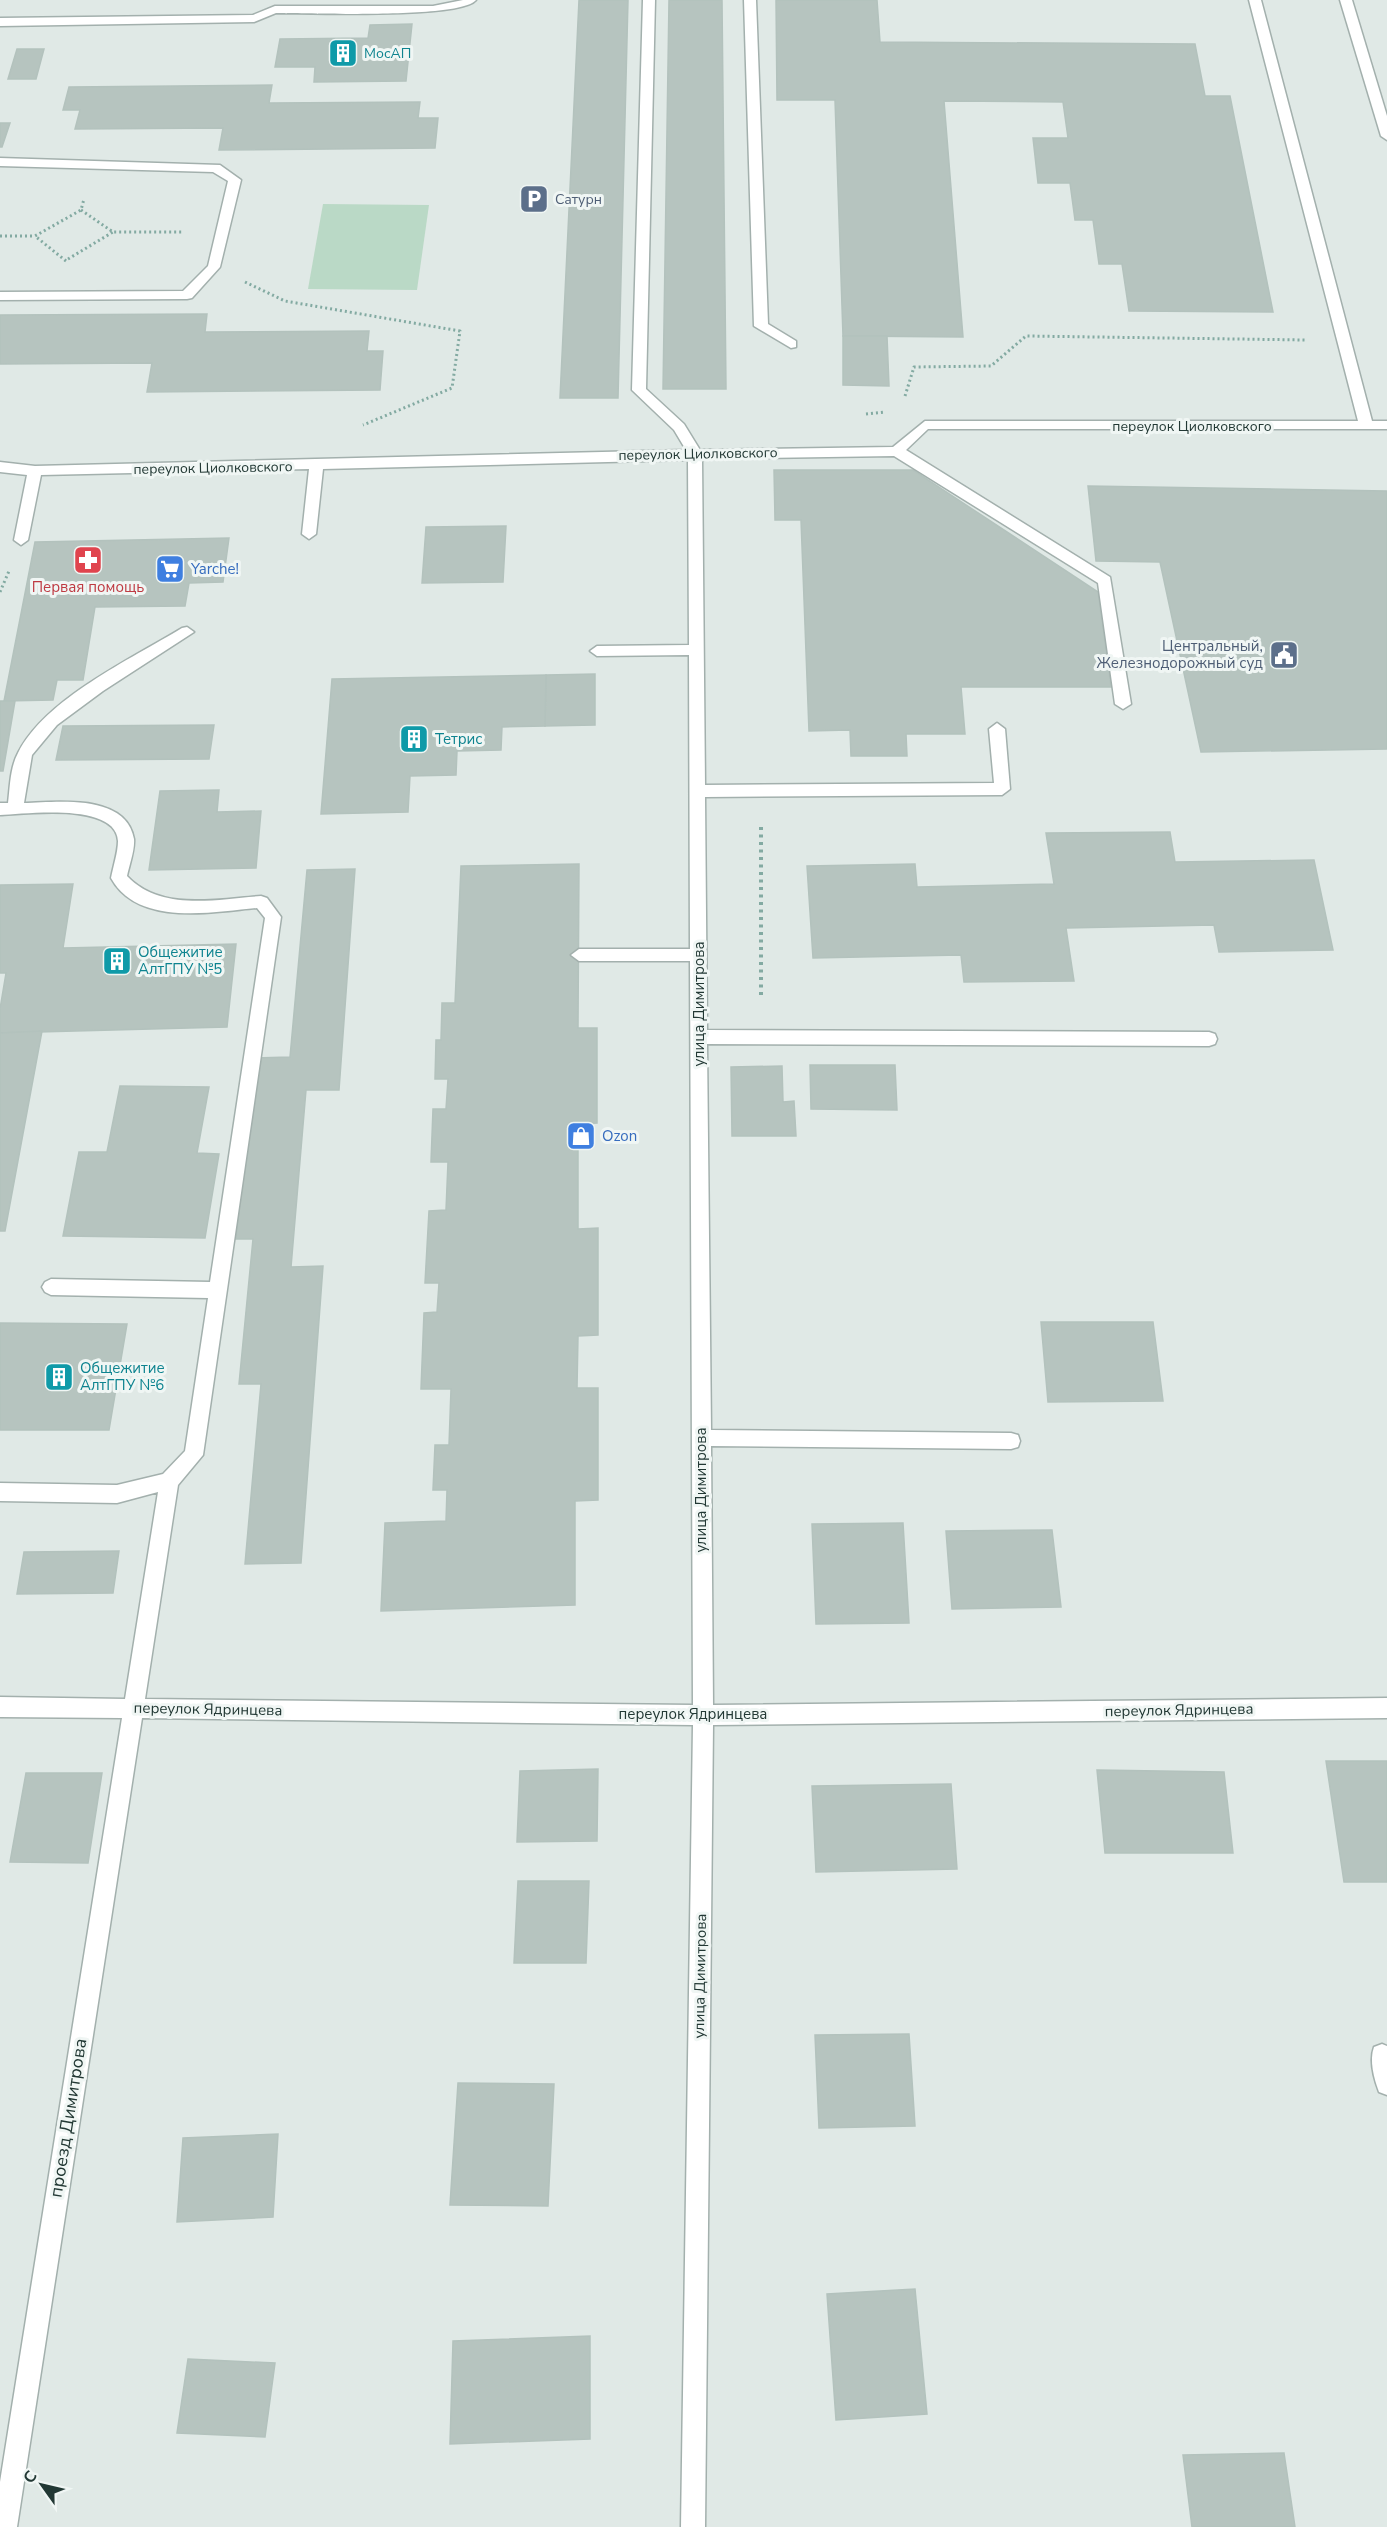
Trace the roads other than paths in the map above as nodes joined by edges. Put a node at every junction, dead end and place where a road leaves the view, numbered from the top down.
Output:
1 (470, 0) edge
2 (649, 0) edge
3 (750, 0) edge
4 (1255, 0) edge
5 (1346, 0) edge
6 (0, 22) edge
7 (1387, 136) edge
8 (0, 162) edge
9 (0, 296) edge
10 (791, 344) dead end
11 (1366, 425) junction
12 (1387, 425) edge
13 (897, 451) junction
14 (695, 454) junction
15 (316, 466) junction
16 (0, 467) edge
17 (35, 471) junction
18 (309, 534) dead end
19 (21, 540) dead end
20 (187, 632) dead end
21 (696, 650) junction
22 (597, 651) dead end
23 (1123, 704) dead end
24 (997, 729) dead end
25 (698, 791) junction
26 (8, 809) edge
27 (579, 955) dead end
28 (699, 955) junction
29 (699, 1037) junction
30 (1209, 1039) dead end
31 (51, 1287) dead end
32 (220, 1290) junction
33 (701, 1438) junction
34 (1011, 1441) dead end
35 (169, 1481) junction
36 (0, 1492) edge
37 (0, 1707) edge
38 (131, 1708) junction
39 (1387, 1708) edge
40 (703, 1714) junction
41 (1382, 2055) dead end
42 (1387, 2084) edge
43 (5, 2527) edge
44 (693, 2527) edge

1 - 6 street
2 - 14 street
3 - 10 street
4 - 11 street
5 - 7 street
8 - 9 street
11 - 12 street, переулок Циолковского
11 - 13 street, переулок Циолковского
13 - 14 street, переулок Циолковского
13 - 23 street
14 - 15 street, переулок Циолковского
14 - 21 street, улица Димитрова
15 - 17 street, переулок Циолковского
15 - 18 street
16 - 17 street, переулок Циолковского
17 - 19 street
20 - 26 street
21 - 22 street
21 - 25 street, улица Димитрова
24 - 25 street
25 - 28 street, улица Димитрова
26 - 32 street
27 - 28 street
28 - 29 street, улица Димитрова
29 - 30 street
29 - 33 street, улица Димитрова
31 - 32 street
32 - 35 street
33 - 34 street
33 - 40 street, улица Димитрова
35 - 36 street
35 - 38 street, проезд Димитрова
37 - 38 street, переулок Ядринцева
38 - 40 street, переулок Ядринцева
38 - 43 street, проезд Димитрова
39 - 40 street, переулок Ядринцева
40 - 44 street, улица Димитрова
41 - 42 street

